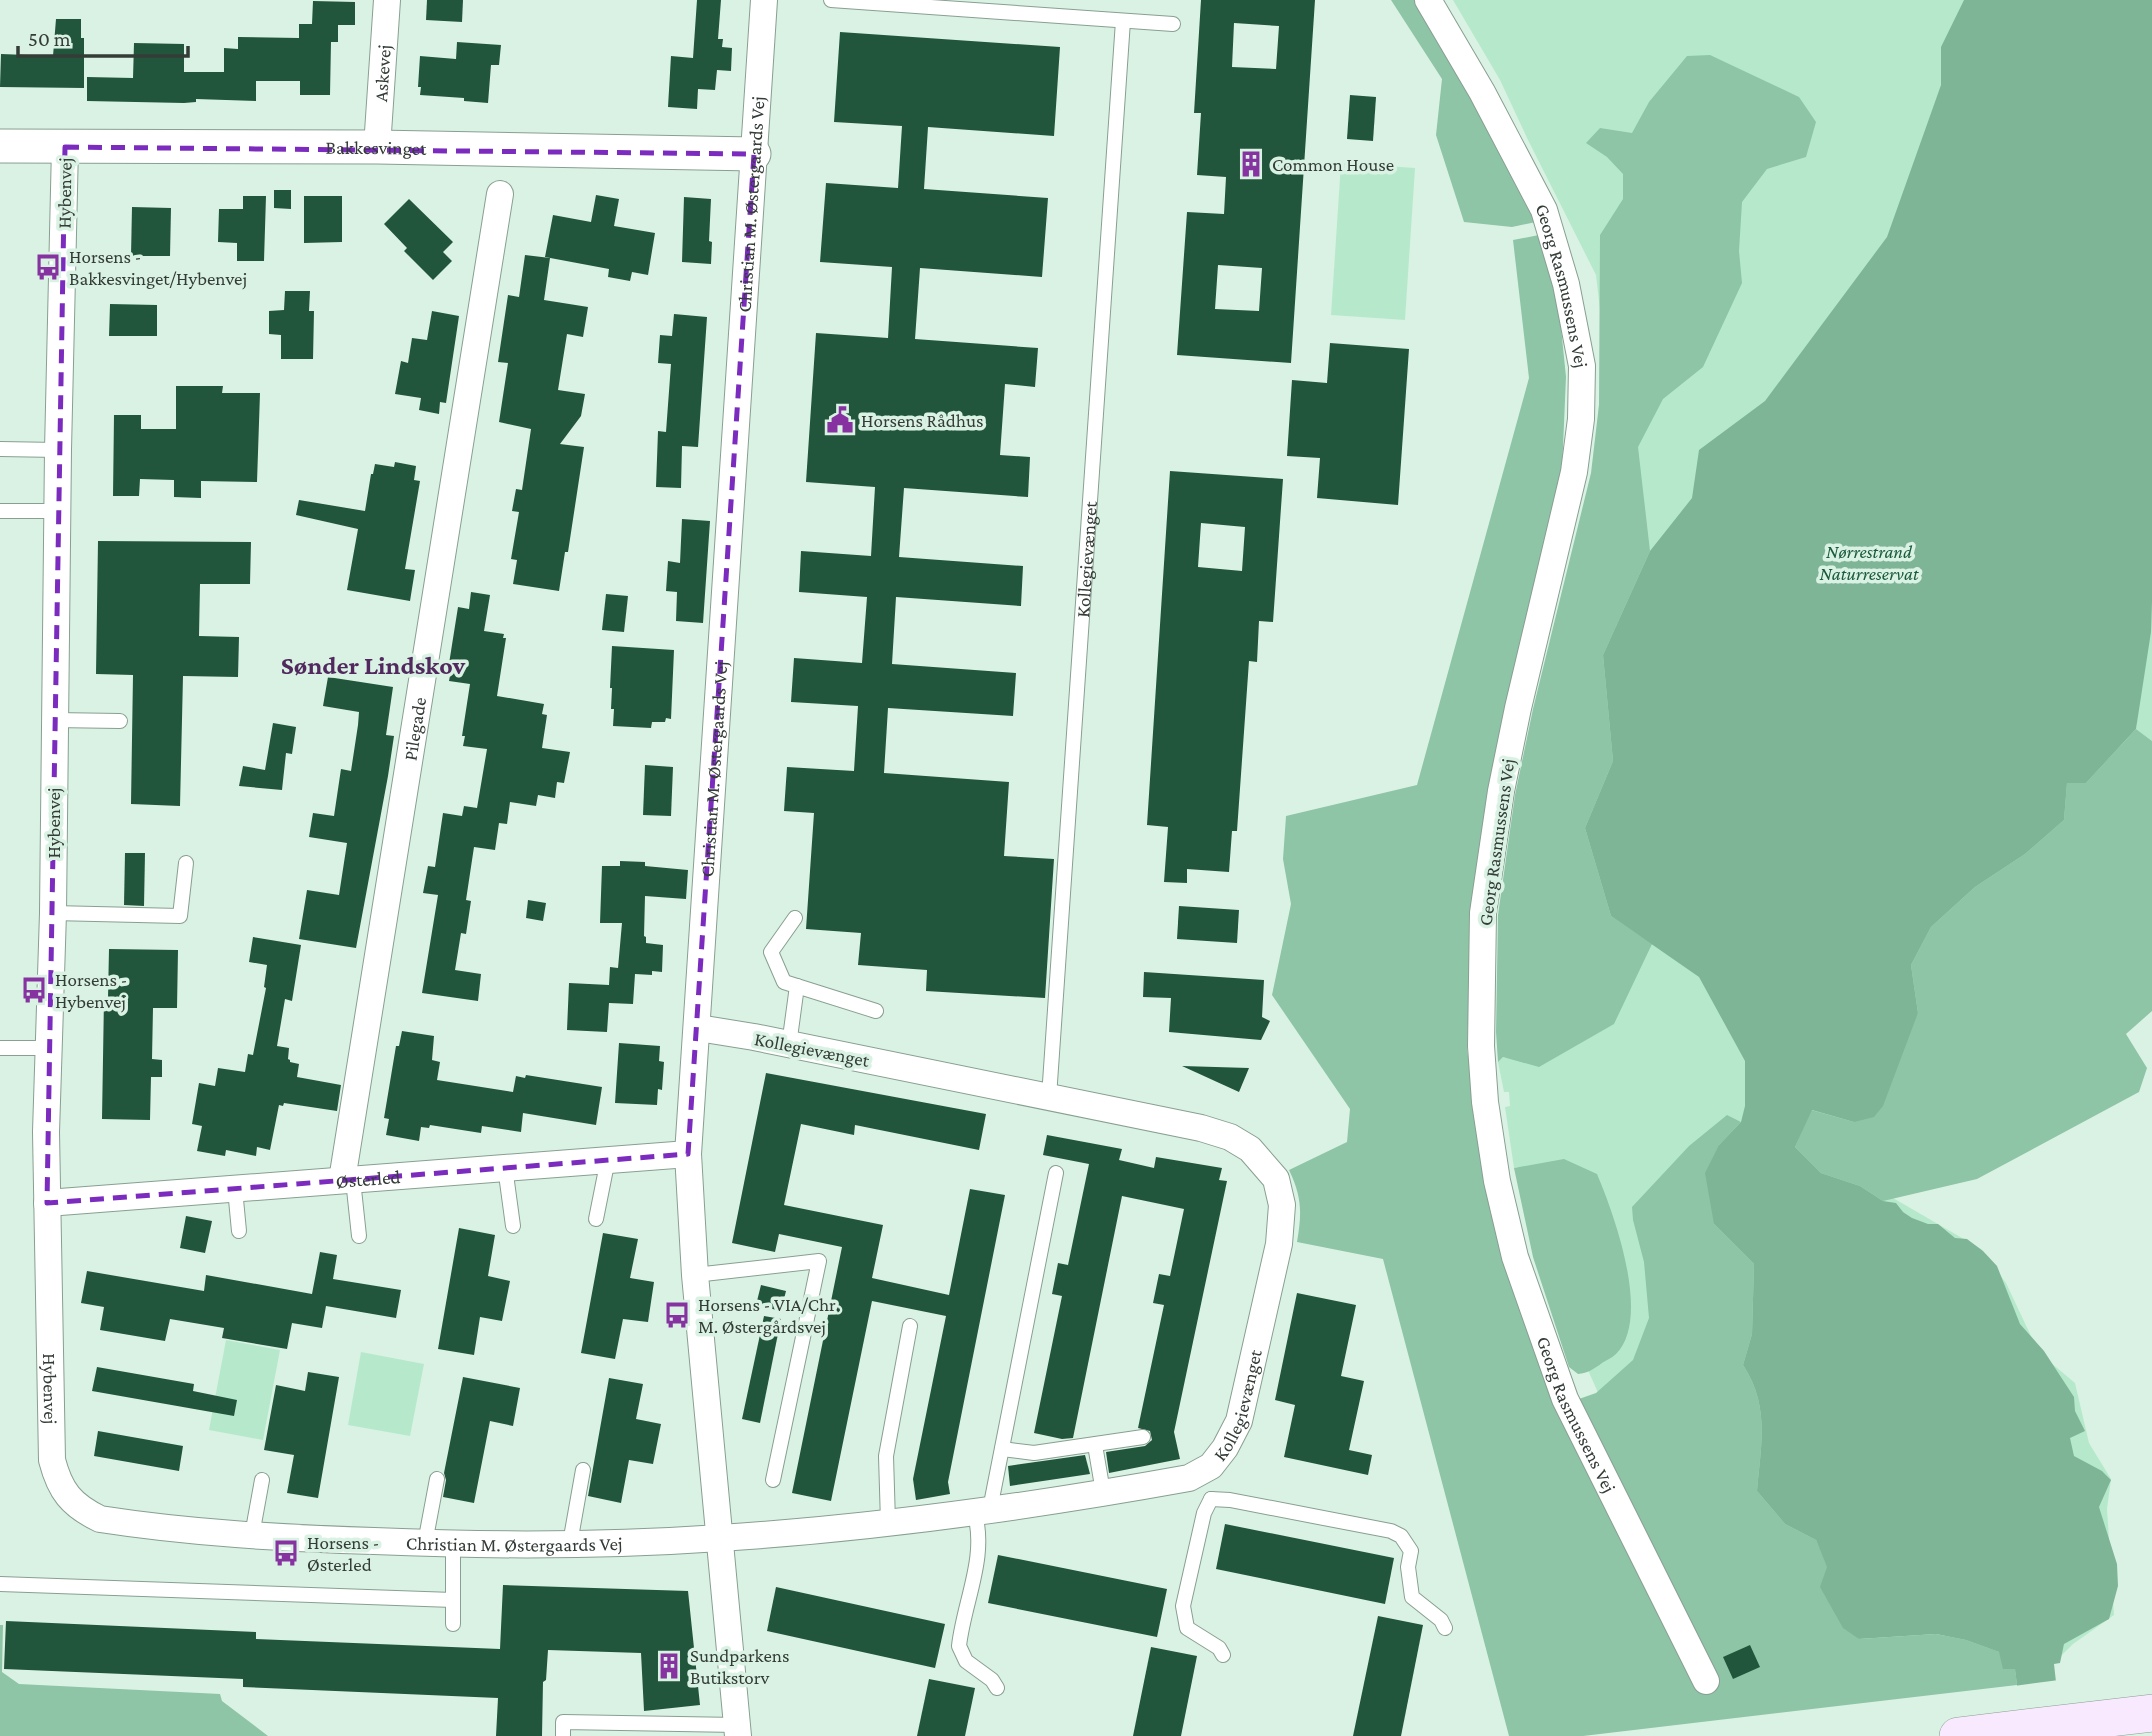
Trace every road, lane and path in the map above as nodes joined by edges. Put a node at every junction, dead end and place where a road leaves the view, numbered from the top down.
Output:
1 (387, 0) edge
2 (764, 0) edge
3 (831, 0) edge
4 (1428, 0) edge
5 (1123, 21) junction
6 (1173, 24) dead end
7 (0, 146) edge
8 (65, 147) junction
9 (377, 147) junction
10 (754, 153) junction
11 (500, 194) dead end
12 (0, 449) edge
13 (58, 450) junction
14 (0, 511) edge
15 (57, 511) junction
16 (54, 719) junction
17 (120, 721) dead end
18 (186, 863) dead end
19 (53, 913) junction
20 (795, 918) dead end
21 (797, 986) junction
22 (876, 1011) dead end
23 (698, 1028) junction
24 (789, 1045) junction
25 (0, 1048) edge
26 (48, 1048) junction
27 (1049, 1097) junction
28 (688, 1154) junction
29 (608, 1159) junction
30 (505, 1167) junction
31 (1056, 1173) dead end
32 (347, 1180) junction
33 (235, 1189) junction
34 (47, 1203) junction
35 (596, 1219) dead end
36 (513, 1226) dead end
37 (239, 1231) dead end
38 (359, 1236) dead end
39 (695, 1275) junction
40 (910, 1326) dead end
41 (1143, 1437) dead end
42 (1095, 1445) junction
43 (1002, 1449) junction
44 (583, 1471) dead end
45 (1197, 1474) junction
46 (437, 1479) dead end
47 (262, 1480) dead end
48 (773, 1480) dead end
49 (1103, 1492) junction
50 (67, 1496) joint
51 (1211, 1499) junction
52 (982, 1510) junction
53 (888, 1522) junction
54 (252, 1535) junction
55 (719, 1539) junction
56 (425, 1543) junction
57 (570, 1543) junction
58 (453, 1544) junction
59 (0, 1584) edge
60 (453, 1600) junction
61 (453, 1624) dead end
62 (1445, 1628) dead end
63 (1223, 1655) dead end
64 (1706, 1681) dead end
65 (997, 1688) dead end
66 (2152, 1713) edge
67 (676, 1730) edge
68 (737, 1731) edge
69 (563, 1736) edge
70 (1958, 1736) edge

1 - 9 street, Askevej
2 - 10 street, Christian M. Østergaards Vej
3 - 5 lane
4 - 64 street, Georg Rasmussens Vej
5 - 6 lane
5 - 27 lane, Kollegievænget
7 - 8 street, Bakkesvinget
8 - 9 street, Bakkesvinget
8 - 13 street, Hybenvej
9 - 10 street, Bakkesvinget
10 - 23 street, Christian M. Østergaards Vej
11 - 32 street, Pilegade
12 - 13 lane
13 - 15 street, Hybenvej
14 - 15 lane
15 - 16 street, Hybenvej
16 - 17 lane
16 - 19 street, Hybenvej
18 - 19 lane
19 - 26 street, Hybenvej
20 - 21 lane
21 - 22 lane
21 - 24 lane
23 - 24 street, Kollegievænget
23 - 28 street, Christian M. Østergaards Vej
24 - 27 street, Kollegievænget
25 - 26 lane
26 - 34 street, Hybenvej
27 - 45 street, Kollegievænget
28 - 29 street, Østerled
28 - 39 street, Christian M. Østergaards Vej
29 - 30 street, Østerled
29 - 35 lane
30 - 32 street, Østerled
30 - 36 lane
31 - 43 lane
32 - 33 street, Østerled
32 - 38 lane
33 - 34 street, Østerled
33 - 37 lane
34 - 50 street, Hybenvej
39 - 48 lane
39 - 55 street, Christian M. Østergaards Vej
40 - 53 lane
41 - 42 lane
42 - 43 lane
42 - 49 lane
43 - 52 lane
44 - 57 lane
45 - 49 street, Kollegievænget
45 - 51 lane
46 - 56 lane
47 - 54 lane
49 - 52 street, Kollegievænget
50 - 54 street, Christian M. Østergaards Vej
51 - 62 lane
51 - 63 lane
52 - 53 street, Kollegievænget
52 - 65 lane
53 - 55 street, Kollegievænget
54 - 56 street, Christian M. Østergaards Vej
55 - 57 street, Christian M. Østergaards Vej
55 - 68 street, Christian M. Østergaards Vej
56 - 58 street, Christian M. Østergaards Vej
57 - 58 street, Christian M. Østergaards Vej
58 - 60 lane
59 - 60 lane
60 - 61 lane
66 - 70 main road
67 - 68 lane
67 - 69 lane

